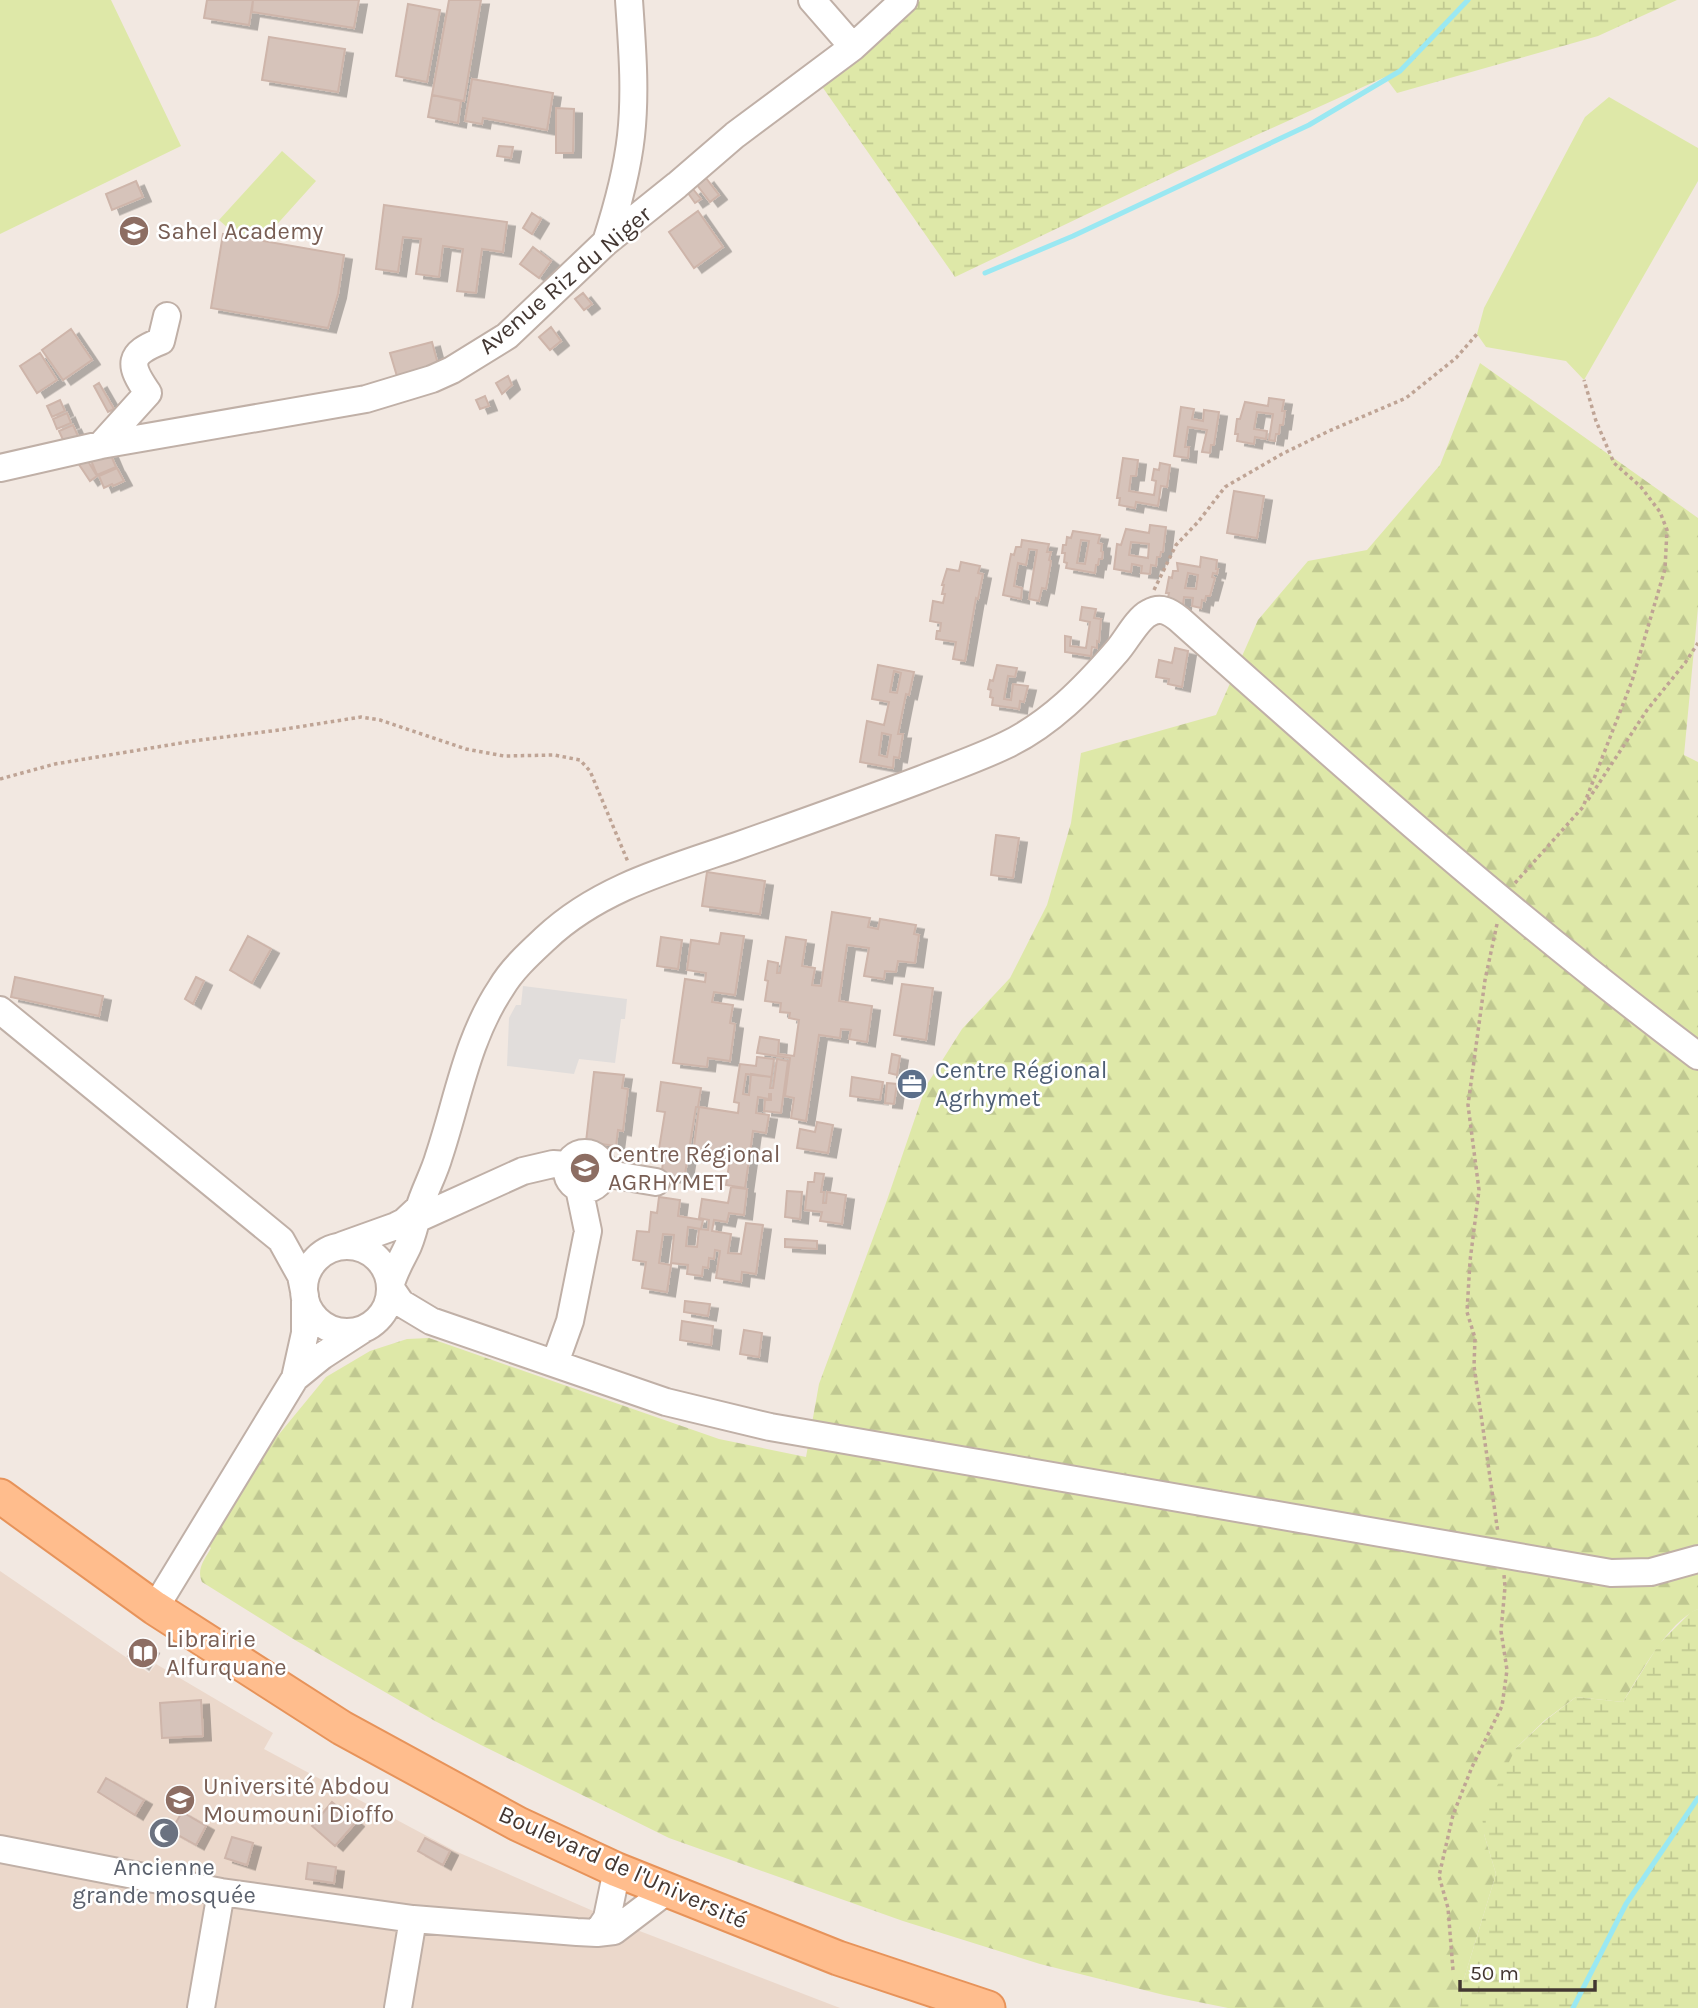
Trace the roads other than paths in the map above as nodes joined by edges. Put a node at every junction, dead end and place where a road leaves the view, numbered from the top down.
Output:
1 (629, 0) edge
2 (812, 0) edge
3 (904, 0) edge
4 (853, 47) junction
5 (606, 242) junction
6 (167, 316) dead end
7 (101, 445) junction
8 (0, 468) edge
9 (0, 1010) edge
10 (1698, 1056) edge
11 (574, 1176) junction
12 (656, 1182) dead end
13 (418, 1213) junction
14 (281, 1240) junction
15 (340, 1246) junction
16 (390, 1287) junction
17 (304, 1296) junction
18 (431, 1321) junction
19 (368, 1326) junction
20 (555, 1363) junction
21 (295, 1378) junction
22 (0, 1496) edge
23 (1698, 1559) edge
24 (155, 1608) junction
25 (0, 1849) edge
26 (617, 1870) junction
27 (668, 1890) junction
28 (221, 1892) junction
29 (413, 1919) junction
30 (597, 1933) junction
31 (201, 2008) edge
32 (398, 2008) edge
33 (988, 2008) edge

1 - 5 street
2 - 4 street
3 - 4 street, Avenue Riz du Niger
4 - 5 street, Avenue Riz du Niger
5 - 7 street, Avenue Riz du Niger
6 - 7 street
7 - 8 street, Avenue Riz du Niger
9 - 14 street
10 - 13 street
11 - 12 street
11 - 13 street
11 - 20 street
13 - 15 street
13 - 16 street
14 - 15 street
14 - 17 street
15 - 16 street
15 - 17 street
16 - 18 street
16 - 19 street
17 - 19 street
17 - 21 street
18 - 19 street
18 - 20 street
19 - 21 street
20 - 23 street
21 - 24 street
22 - 24 main road, Boulevard de l'Université
24 - 26 main road, Boulevard de l'Université
25 - 28 street
26 - 27 main road, Boulevard de l'Université
26 - 30 street
27 - 30 street
27 - 33 main road, Boulevard de l'Université
28 - 29 street
28 - 31 street
29 - 30 street
29 - 32 street

